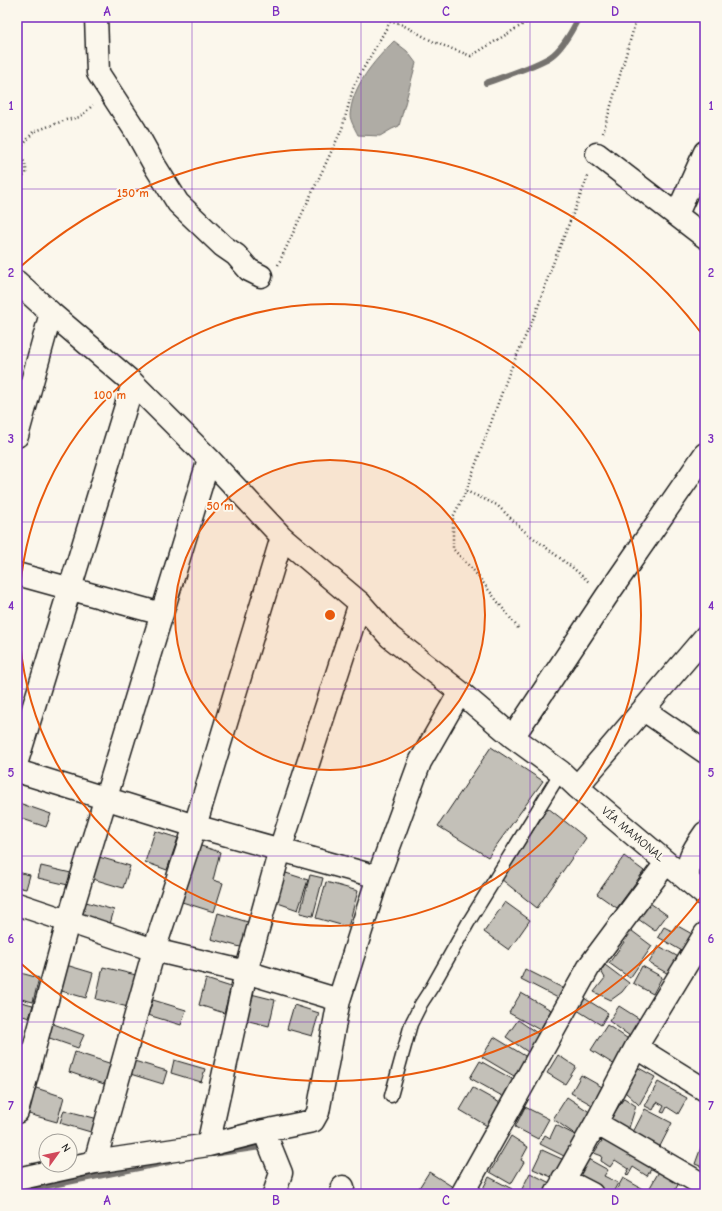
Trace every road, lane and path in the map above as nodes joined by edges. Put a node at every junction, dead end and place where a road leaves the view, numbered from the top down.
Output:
1 (96, 17) edge
2 (535, 17) edge
3 (637, 17) edge
4 (98, 73) junction
5 (17, 152) edge
6 (705, 152) edge
7 (596, 154) junction
8 (17, 181) edge
9 (677, 214) junction
10 (705, 237) edge
11 (261, 276) joint
12 (17, 282) edge
13 (51, 313) junction
14 (133, 383) junction
15 (17, 436) edge
16 (705, 454) edge
17 (209, 459) junction
18 (466, 491) junction
19 (282, 538) junction
20 (17, 574) edge
21 (70, 588) junction
22 (606, 597) junction
23 (360, 603) junction
24 (162, 614) junction
25 (518, 628) dead end
26 (705, 636) edge
27 (460, 692) junction
28 (644, 710) junction
29 (513, 737) junction
30 (705, 752) edge
31 (17, 761) edge
32 (17, 771) edge
33 (561, 772) junction
34 (577, 788) junction
35 (106, 797) junction
36 (195, 826) junction
37 (705, 833) edge
38 (280, 850) junction
39 (666, 862) junction
40 (378, 877) junction
41 (688, 881) junction
42 (705, 895) edge
43 (17, 904) edge
44 (68, 922) junction
45 (705, 934) edge
46 (154, 950) junction
47 (246, 972) junction
48 (339, 1000) junction
49 (636, 1047) junction
50 (705, 1090) edge
51 (391, 1096) dead end
52 (17, 1112) edge
53 (596, 1123) junction
54 (264, 1131) junction
55 (208, 1145) junction
56 (95, 1162) junction
57 (17, 1179) edge
58 (560, 1186) edge
59 (705, 1186) edge
60 (274, 1194) edge
61 (462, 1194) edge
62 (592, 1194) edge

1 - 4 street
2 - 11 path
3 - 7 path
4 - 5 path
4 - 11 street
5 - 8 path
6 - 9 street
7 - 9 street
7 - 18 path
9 - 10 street
12 - 13 street, VÍA MAMONAL
13 - 14 street, VÍA MAMONAL
13 - 15 street
14 - 17 street, VÍA MAMONAL
14 - 21 street
16 - 22 street
17 - 19 street, VÍA MAMONAL
17 - 24 street
18 - 22 path
18 - 25 path
19 - 23 street, VÍA MAMONAL
19 - 36 street
20 - 21 street
21 - 24 street
21 - 31 street
22 - 29 street
23 - 27 street, VÍA MAMONAL
23 - 38 street
24 - 35 street
26 - 28 street
27 - 29 street, VÍA MAMONAL
27 - 40 street
28 - 30 street
28 - 34 street
29 - 33 street, VÍA MAMONAL
32 - 35 street
33 - 34 street, VÍA MAMONAL
33 - 51 lane
34 - 39 street, VÍA MAMONAL
35 - 36 street
35 - 44 street
36 - 38 street
36 - 46 street
37 - 41 street
38 - 40 street
38 - 47 street
39 - 41 street, VÍA MAMONAL
39 - 61 street
40 - 48 street
41 - 42 street, VÍA MAMONAL
43 - 44 street
44 - 46 street
44 - 52 street
45 - 49 street
46 - 47 street
46 - 56 street
47 - 48 street
47 - 55 street
48 - 54 street
49 - 50 street
49 - 53 street
53 - 58 street
53 - 59 street
54 - 55 street
54 - 60 street
55 - 56 street
56 - 57 street
58 - 62 street

